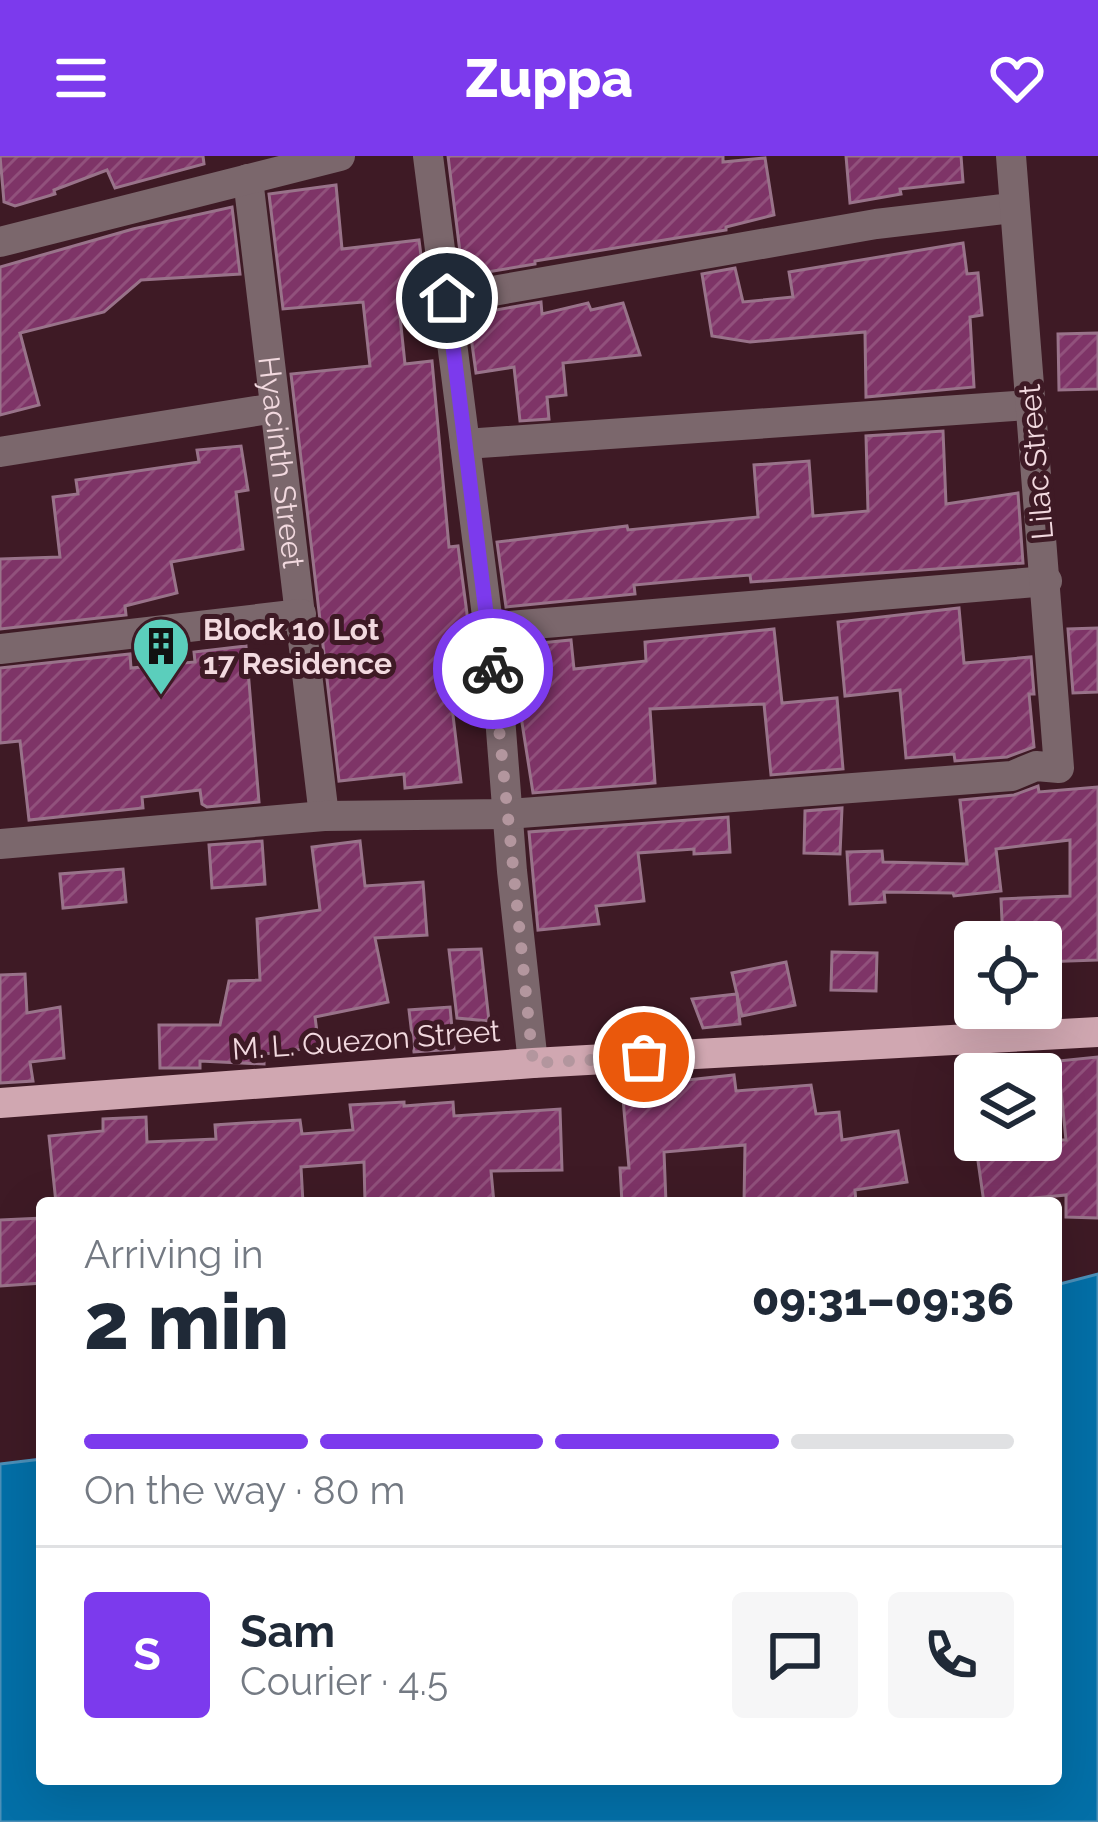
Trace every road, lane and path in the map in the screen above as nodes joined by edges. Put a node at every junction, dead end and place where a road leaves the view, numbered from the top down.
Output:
1 (340, 156) edge
2 (428, 156) edge
3 (1011, 156) edge
4 (248, 179) junction
5 (1012, 208) junction
6 (0, 242) edge
7 (447, 298) junction
8 (1030, 404) junction
9 (275, 407) junction
10 (465, 444) junction
11 (0, 452) edge
12 (1047, 580) junction
13 (301, 614) junction
14 (486, 628) junction
15 (0, 649) edge
16 (507, 814) junction
17 (324, 816) junction
18 (0, 844) edge
19 (1098, 1032) edge
20 (533, 1063) junction
21 (0, 1103) edge

1 - 4 street
2 - 7 street
3 - 5 street, Lilac Street
4 - 6 street
4 - 9 street, Hyacinth Street
5 - 7 street
5 - 8 street, Lilac Street
7 - 10 street
8 - 10 street
8 - 12 street, Lilac Street
9 - 11 street
9 - 13 street, Hyacinth Street
10 - 14 street
12 - 14 street
12 - 16 street, Lilac Street
13 - 15 street
13 - 17 street, Hyacinth Street
14 - 16 street
16 - 17 street
16 - 20 street
17 - 18 street
19 - 20 main road, M. L. Quezon Street
20 - 21 main road, M. L. Quezon Street

